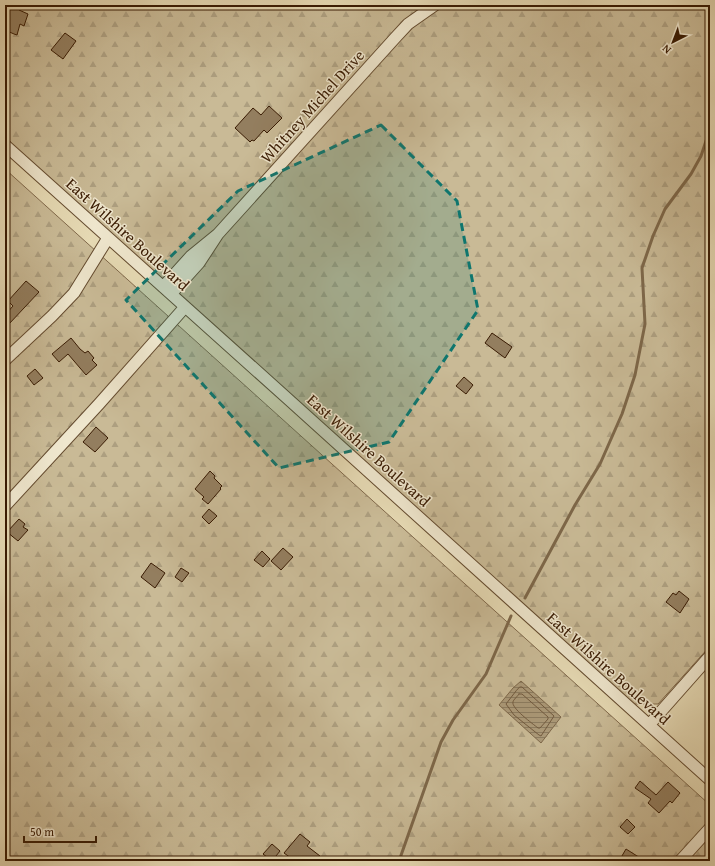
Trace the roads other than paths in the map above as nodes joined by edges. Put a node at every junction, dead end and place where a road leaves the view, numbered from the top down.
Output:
1 (435, 5) edge
2 (5, 145) edge
3 (108, 238) junction
4 (167, 291) junction
5 (185, 307) junction
6 (5, 360) edge
7 (5, 506) edge
8 (710, 656) edge
9 (649, 725) junction
10 (710, 780) edge
11 (710, 828) edge
12 (680, 861) edge

1 - 4 street, Whitney Michel Drive
2 - 3 street, East Wilshire Boulevard
3 - 4 street, East Wilshire Boulevard
3 - 6 street
4 - 5 street, East Wilshire Boulevard
5 - 7 street
5 - 9 street, East Wilshire Boulevard
8 - 9 street
9 - 10 street, East Wilshire Boulevard
11 - 12 street

